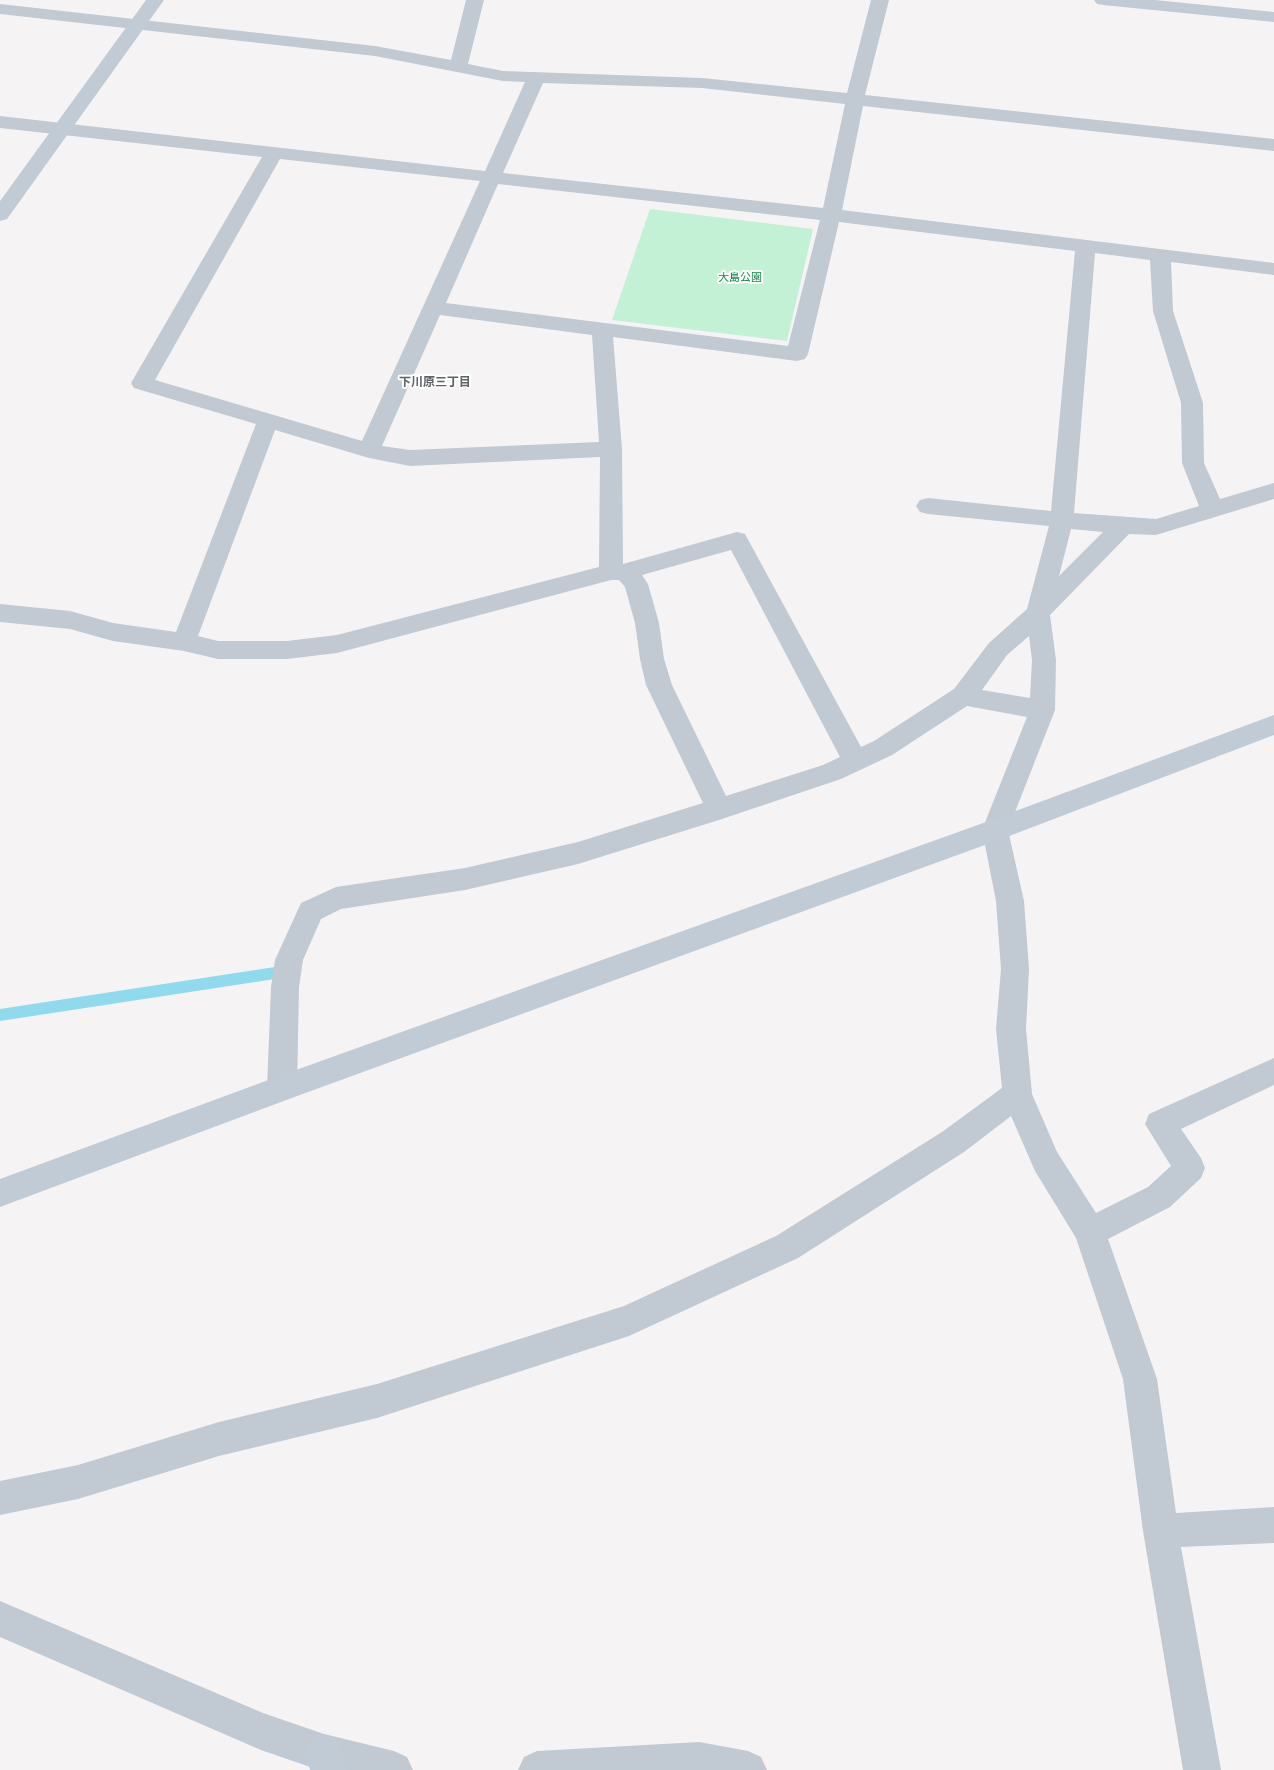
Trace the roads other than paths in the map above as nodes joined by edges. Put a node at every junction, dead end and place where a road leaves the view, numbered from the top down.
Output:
1 (154, 0) edge
2 (475, 0) edge
3 (880, 0) edge
4 (1103, 0) edge
5 (0, 9) edge
6 (1274, 16) edge
7 (138, 23) junction
8 (458, 68) junction
9 (536, 78) junction
10 (855, 99) junction
11 (0, 122) edge
12 (63, 130) junction
13 (1274, 145) edge
14 (274, 153) junction
15 (492, 177) junction
16 (0, 215) edge
17 (831, 215) junction
18 (1086, 245) junction
19 (1160, 254) junction
20 (1274, 269) edge
21 (434, 308) junction
22 (602, 330) junction
23 (268, 421) junction
24 (611, 449) junction
25 (369, 451) junction
26 (1274, 491) edge
27 (928, 506) dead end
28 (1213, 511) junction
29 (1062, 520) junction
30 (1123, 526) junction
31 (618, 572) junction
32 (0, 613) edge
33 (1038, 613) junction
34 (184, 642) junction
35 (963, 696) junction
36 (1042, 710) junction
37 (1274, 725) edge
38 (855, 761) junction
39 (719, 810) junction
40 (995, 830) junction
41 (1274, 1072) edge
42 (282, 1088) junction
43 (1017, 1094) junction
44 (0, 1193) edge
45 (1090, 1232) junction
46 (0, 1498) edge
47 (1274, 1525) edge
48 (1161, 1531) junction
49 (0, 1619) edge
50 (327, 1762) edge
51 (394, 1770) edge
52 (538, 1770) edge
53 (748, 1770) edge
54 (1202, 1770) edge

1 - 7 street
2 - 8 street
3 - 10 street
4 - 6 street
5 - 7 street
7 - 8 street
7 - 12 street
8 - 9 street
9 - 10 street
9 - 15 street
10 - 13 street
10 - 17 street
11 - 12 street
12 - 14 street
12 - 16 street
14 - 15 street
14 - 23 street
15 - 17 street
15 - 21 street
17 - 18 street
17 - 22 street
18 - 19 street
18 - 29 street
19 - 20 street
19 - 28 street
21 - 22 street
21 - 25 street
22 - 24 street
23 - 25 street
23 - 34 street
24 - 25 street
24 - 31 street
26 - 28 street
27 - 29 street
28 - 30 street
29 - 30 street
29 - 33 street
30 - 33 street
31 - 34 street
31 - 38 street
31 - 39 street
32 - 34 street
33 - 35 street
33 - 36 street
35 - 36 street
35 - 38 street
36 - 40 street
37 - 40 street
38 - 39 street
39 - 42 street
40 - 42 street
40 - 43 street
41 - 45 street
42 - 44 street
43 - 45 street
43 - 46 street
45 - 48 street
47 - 48 street
48 - 54 street
49 - 50 street
50 - 51 street
52 - 53 street

